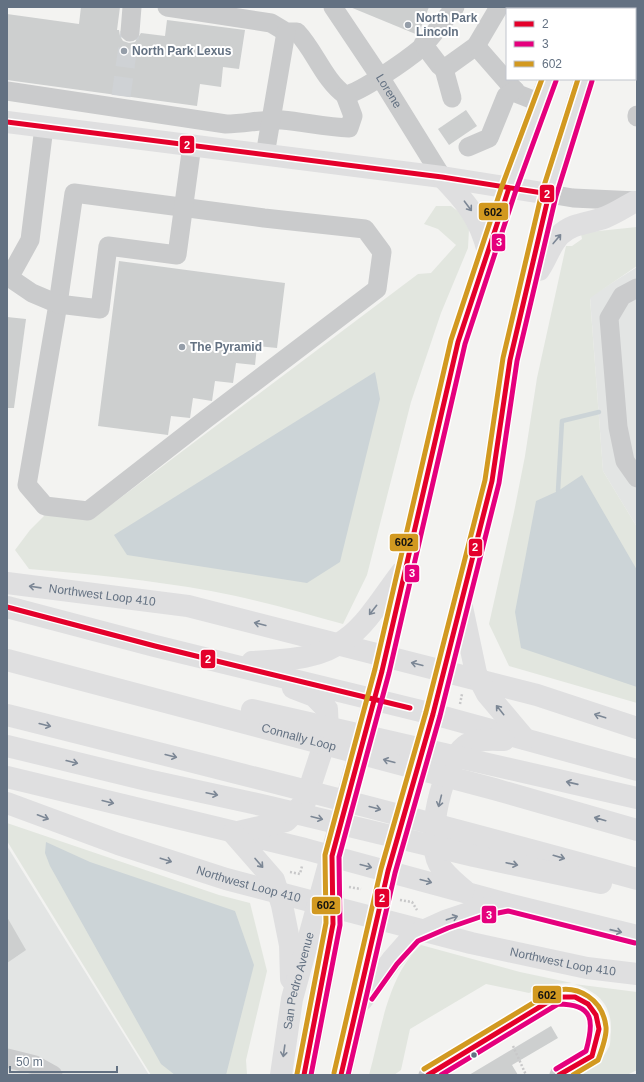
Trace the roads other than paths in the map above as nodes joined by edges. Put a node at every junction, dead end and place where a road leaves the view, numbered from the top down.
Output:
1 (132, 7) edge
2 (167, 7) edge
3 (333, 7) edge
4 (455, 7) edge
5 (499, 7) edge
6 (130, 32) tunnel mouth
7 (286, 32) junction
8 (423, 44) junction
9 (476, 46) junction
10 (444, 69) junction
11 (380, 77) junction
12 (506, 80) edge
13 (506, 80) edge
14 (549, 80) edge
15 (585, 80) edge
16 (515, 90) junction
17 (7, 91) edge
18 (345, 95) junction
19 (452, 98) dead end
20 (121, 102) junction
21 (541, 103) junction
22 (270, 121) junction
23 (8, 124) edge
24 (44, 127) junction
25 (117, 136) junction
26 (192, 146) junction
27 (468, 147) dead end
28 (265, 155) junction
29 (442, 178) junction
30 (509, 188) junction
31 (549, 194) junction
32 (635, 202) edge
33 (183, 207) junction
34 (488, 252) junction
35 (7, 275) edge
36 (528, 283) junction
37 (637, 288) edge
38 (58, 304) junction
39 (636, 473) edge
40 (405, 568) junction
41 (7, 583) edge
42 (461, 602) junction
43 (7, 607) edge
44 (8, 660) edge
45 (229, 663) junction
46 (375, 699) junction
47 (433, 714) junction
48 (7, 716) edge
49 (280, 723) junction
50 (637, 728) edge
51 (525, 739) junction
52 (7, 746) edge
53 (637, 770) edge
54 (7, 777) edge
55 (637, 798) edge
56 (7, 803) edge
57 (637, 830) edge
58 (233, 833) junction
59 (332, 856) junction
60 (388, 871) junction
61 (637, 879) edge
62 (637, 891) edge
63 (467, 893) junction
64 (508, 904) junction
65 (637, 936) edge
66 (637, 974) edge
67 (292, 999) junction
68 (355, 1009) junction
69 (7, 1058) edge
70 (53, 1075) edge
71 (281, 1075) edge
72 (304, 1075) edge
73 (341, 1075) edge
74 (428, 1075) edge
75 (560, 1075) edge

1 - 6 street
2 - 7 street
3 - 11 street, Lorene
4 - 8 street
5 - 9 street
7 - 18 street
7 - 22 street
8 - 10 street
8 - 11 street
9 - 10 street
9 - 12 street
10 - 19 street
11 - 18 street
11 - 29 street, Lorene
13 - 16 street
14 - 21 main road, San Pedro Avenue
15 - 31 main road
16 - 21 street
16 - 27 street
17 - 20 street
18 - 22 street
20 - 22 street
20 - 25 street
21 - 30 main road, San Pedro Avenue
22 - 28 street
23 - 24 main road
24 - 25 main road
24 - 35 street
25 - 26 main road
26 - 28 main road
26 - 33 street
28 - 29 main road
29 - 30 main road
29 -> 34 main road
30 - 31 main road
30 - 34 main road, San Pedro Avenue
31 - 32 street
31 - 36 main road
36 -> 32 main road
33 - 38 street
33 - 38 street
33 - 38 street
34 - 40 main road, San Pedro Avenue
35 - 38 street
36 - 42 main road
37 - 39 street
40 -> 45 main road
40 - 46 main road, San Pedro Avenue
50 -> 41 main road, Northwest Loop 410
42 - 47 main road
51 -> 42 main road
43 - 45 main road
44 - 49 main road
45 - 46 main road
45 - 58 main road
46 - 47 main road
46 - 59 main road, San Pedro Avenue
47 - 51 main road
47 - 60 main road
48 -> 61 main road
55 -> 49 main road
57 -> 49 main road, Connally Loop
51 - 53 main road
51 -> 63 main road
52 -> 62 main road
54 -> 58 main road
56 -> 66 main road, Northwest Loop 410
58 - 59 main road
58 -> 67 main road
59 -> 60 main road
59 - 67 main road, San Pedro Avenue
59 - 72 main road
60 -> 63 main road
60 - 68 main road
63 - 64 main road
64 -> 65 main road
68 -> 64 main road
67 -> 71 main road, San Pedro Avenue
68 - 73 main road
69 - 70 street
74 - 75 street

